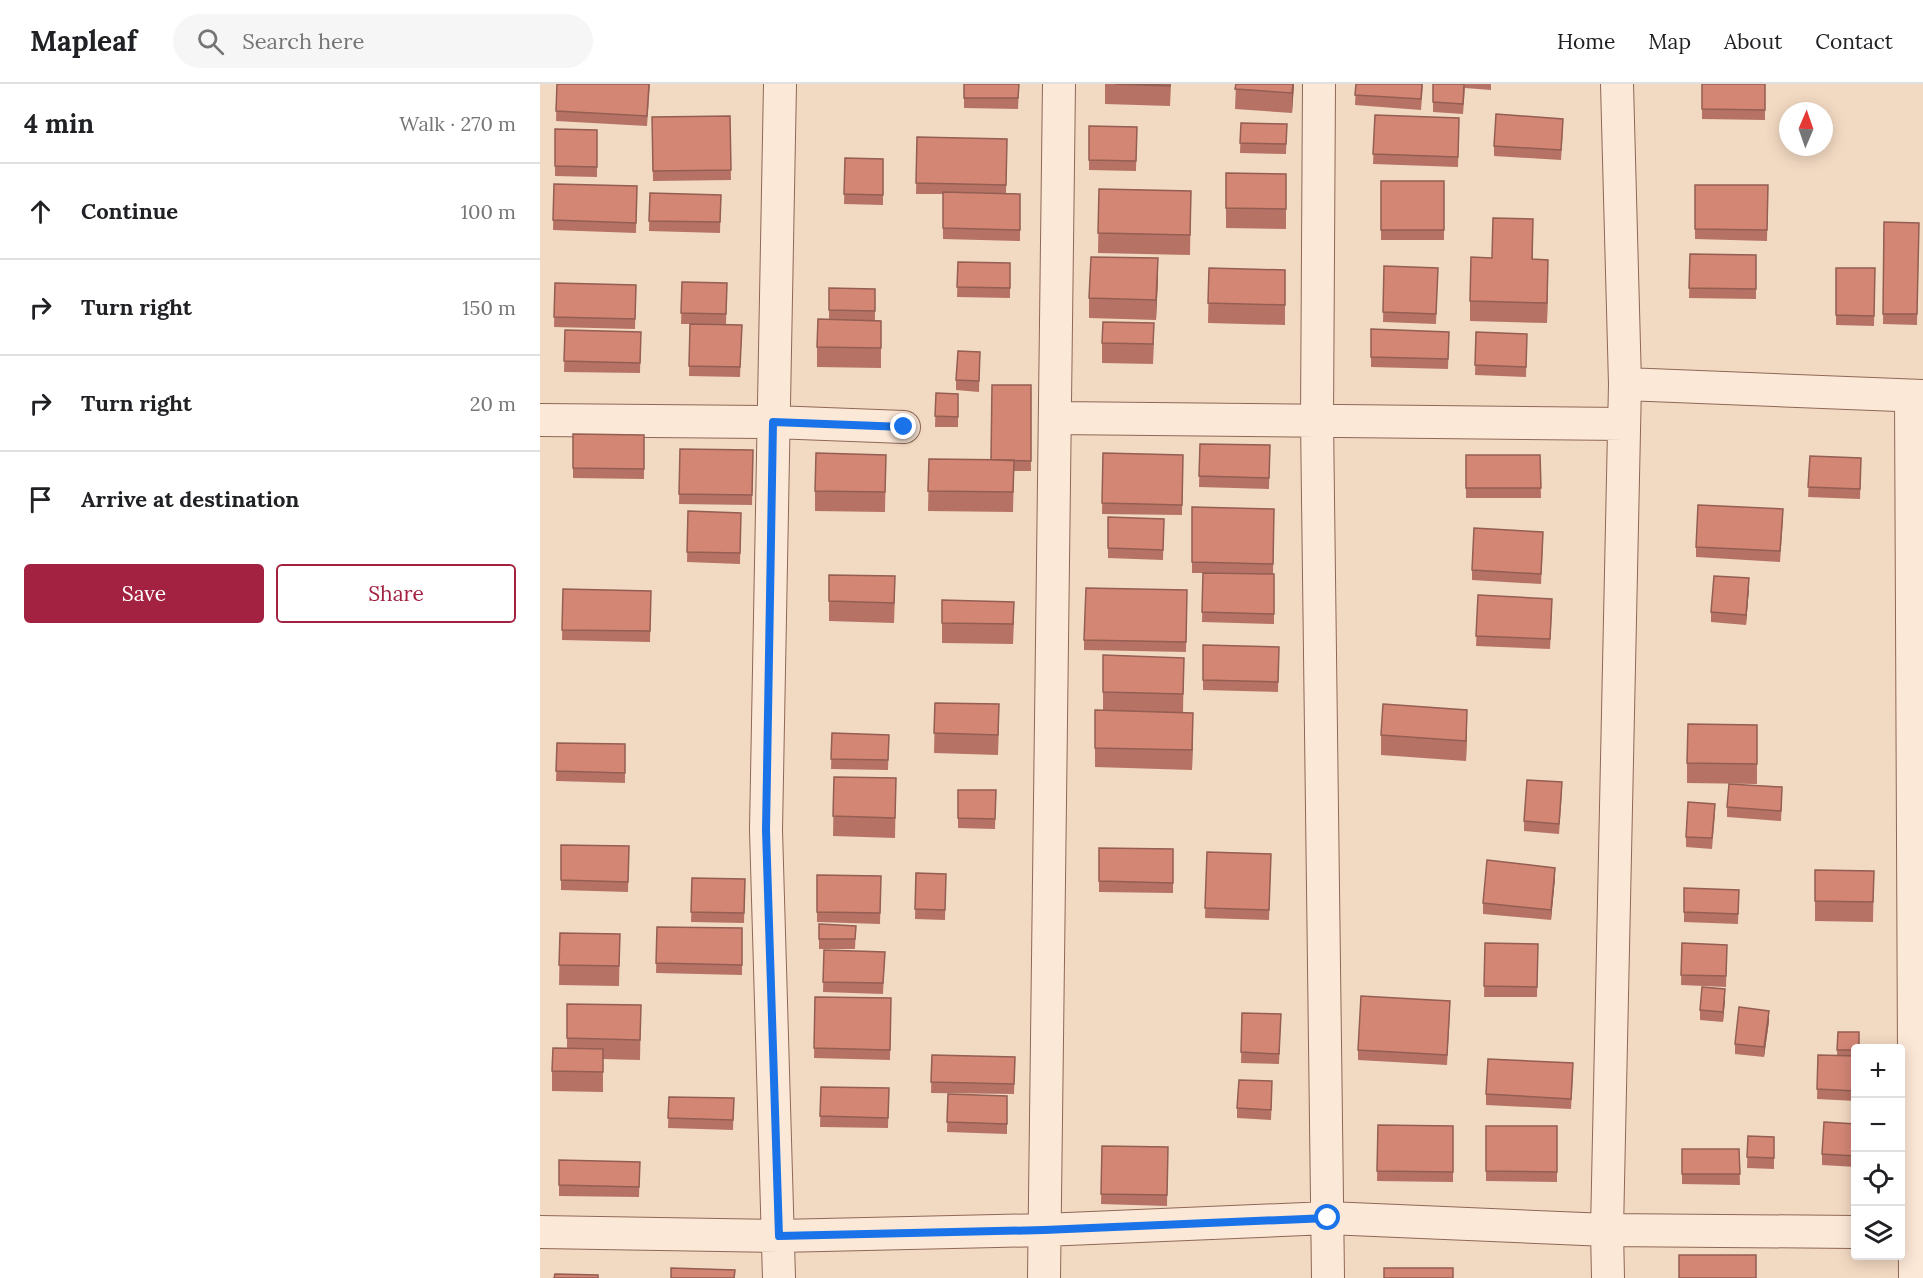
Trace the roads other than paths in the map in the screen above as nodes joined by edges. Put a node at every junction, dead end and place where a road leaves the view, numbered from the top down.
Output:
1 (780, 84) edge
2 (1059, 84) edge
3 (1319, 84) edge
4 (1617, 84) edge
5 (1625, 384) junction
6 (1917, 396) edge
7 (1056, 418) junction
8 (540, 420) edge
9 (1317, 420) junction
10 (773, 422) junction
11 (1624, 424) junction
12 (904, 427) dead end
13 (1328, 1218) junction
14 (1044, 1230) junction
15 (1607, 1230) junction
16 (540, 1232) edge
17 (1851, 1232) edge
18 (1908, 1233) edge
19 (779, 1236) junction
20 (779, 1278) edge
21 (1044, 1278) edge
22 (1328, 1278) edge
23 (1608, 1278) edge
24 (1915, 1278) edge

1 - 10 street
2 - 7 street
3 - 9 street
4 - 5 street
5 - 6 street
5 - 11 street
6 - 18 street
7 - 9 street
7 - 14 street
8 - 10 street
9 - 11 street
9 - 13 street
10 - 12 street
10 - 19 street
11 - 15 street
13 - 14 street
13 - 15 street
13 - 22 street
14 - 19 street
14 - 21 street
15 - 17 street
15 - 23 street
16 - 19 street
18 - 24 street
19 - 20 street

